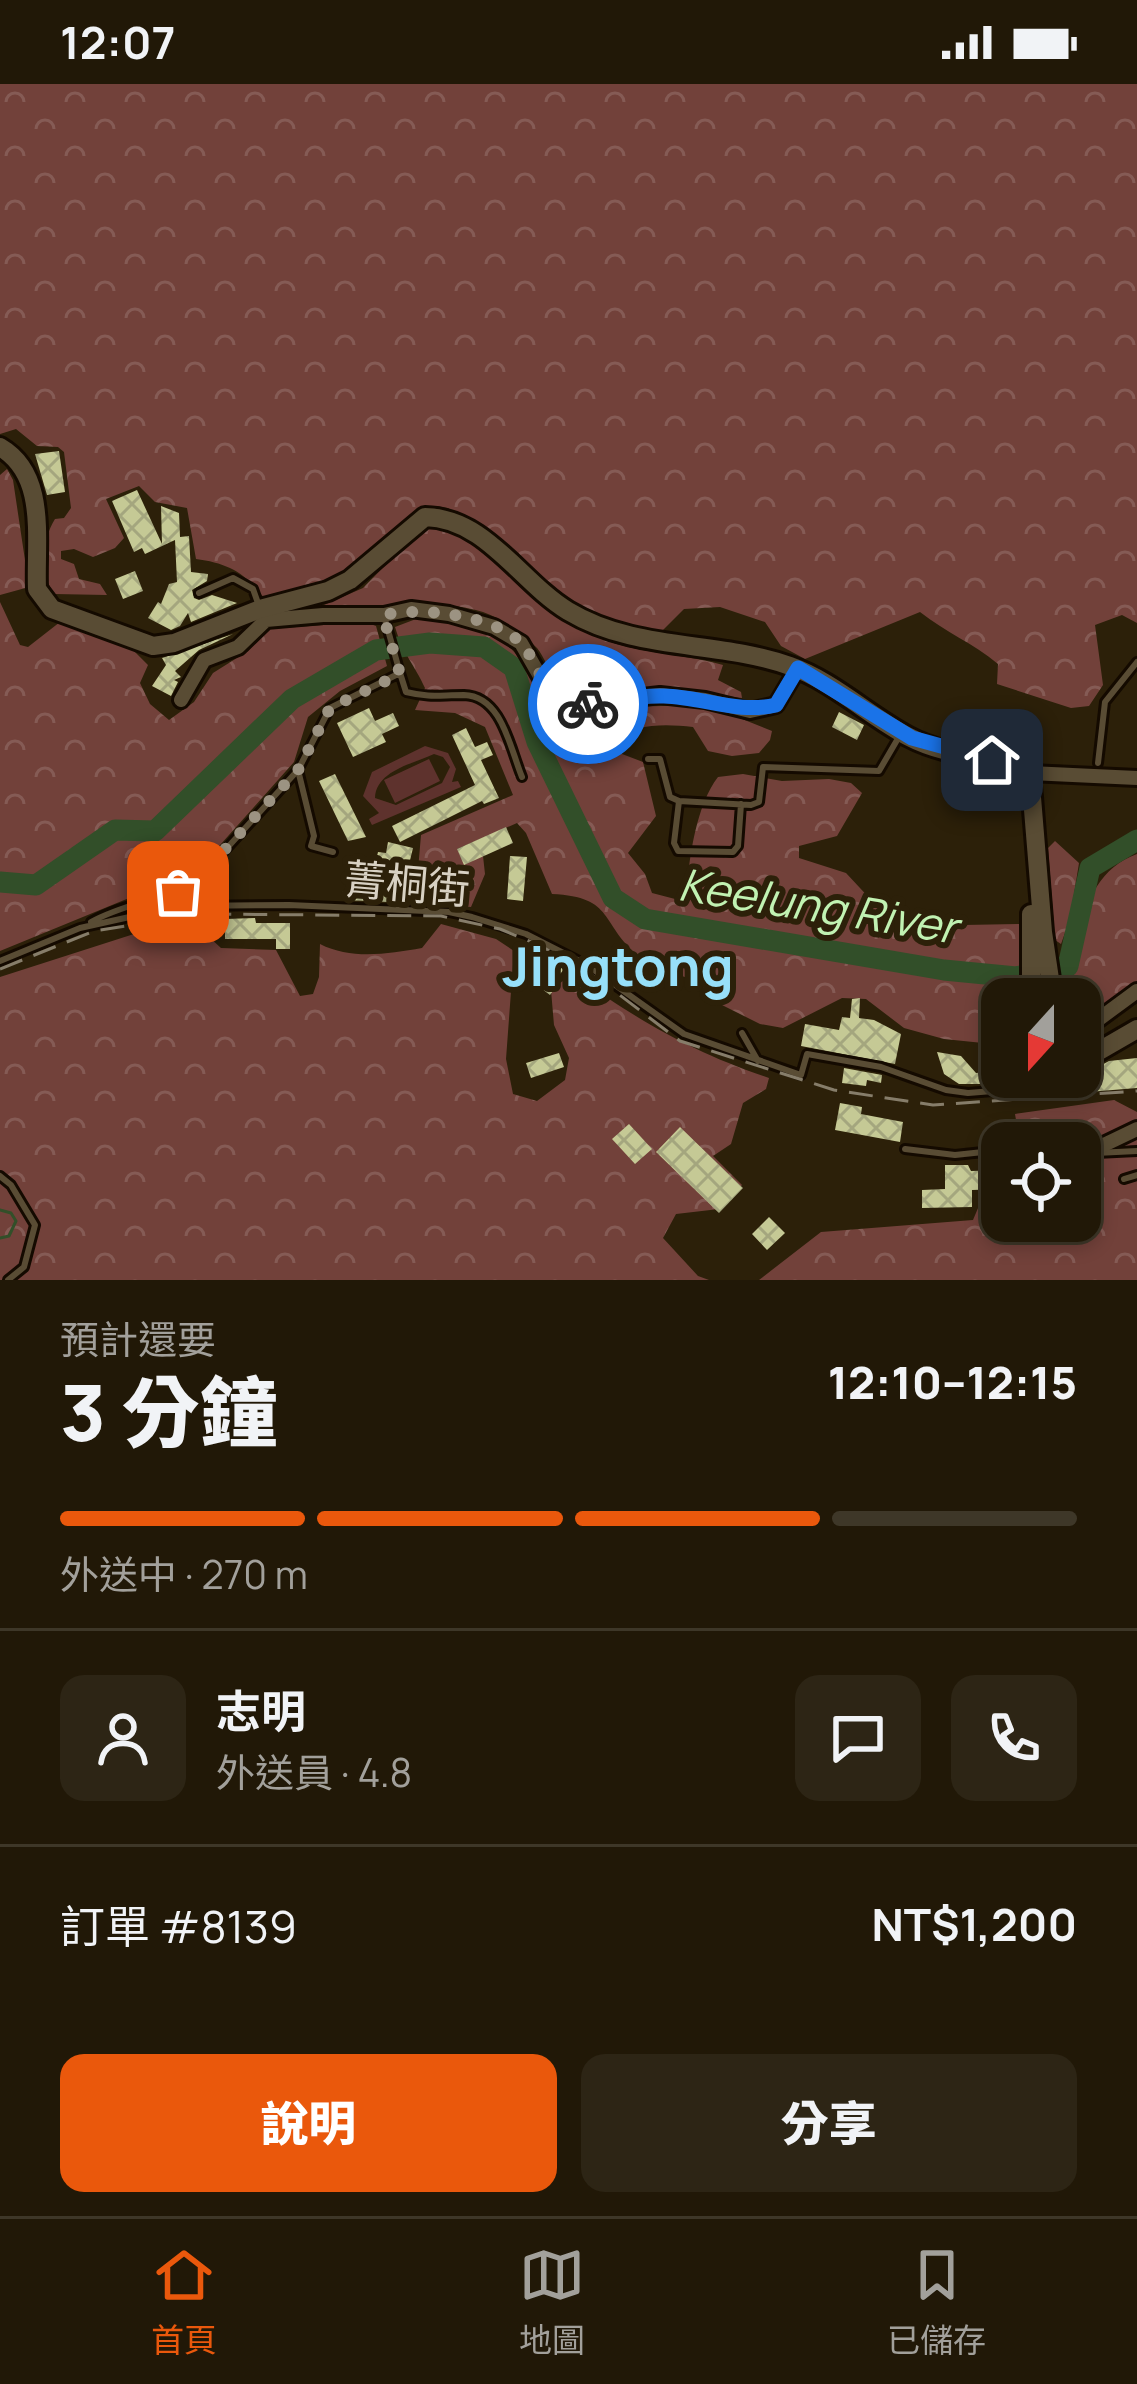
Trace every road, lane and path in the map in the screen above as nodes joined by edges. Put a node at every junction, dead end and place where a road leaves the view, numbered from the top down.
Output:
1 (0, 447) edge
2 (199, 593) dead end
3 (263, 615) junction
4 (385, 621) junction
5 (1137, 662) edge
6 (798, 668) junction
7 (399, 669) junction
8 (181, 700) dead end
9 (902, 732) junction
10 (648, 759) dead end
11 (1098, 763) dead end
12 (298, 770) junction
13 (1030, 773) junction
14 (522, 777) dead end
15 (1137, 778) edge
16 (679, 802) junction
17 (741, 805) junction
18 (333, 853) dead end
19 (1036, 868) junction
20 (80, 928) junction
21 (0, 961) edge
22 (1031, 978) edge
23 (1050, 978) edge
24 (1137, 991) edge
25 (1101, 1018) edge
26 (1137, 1029) edge
27 (742, 1033) dead end
28 (1101, 1045) edge
29 (758, 1061) junction
30 (981, 1092) edge
31 (1137, 1129) edge
32 (1101, 1145) edge
33 (905, 1150) dead end
34 (1137, 1151) edge
35 (981, 1152) edge
36 (1101, 1153) edge
37 (1137, 1174) edge
38 (0, 1176) edge
39 (1124, 1179) dead end
40 (8, 1280) edge

1 - 3 main road
2 - 3 lane
3 - 4 street
3 - 6 main road
3 - 8 street
4 - 6 street
4 - 7 lane
5 - 11 lane
6 - 9 main road
7 - 12 lane, 菁桐街
7 - 14 lane
9 - 13 main road
9 - 17 lane
10 - 16 lane
12 - 18 lane
12 - 20 lane, 菁桐街
13 - 15 street
13 - 19 main road
16 - 17 lane
16 - 17 lane
19 - 22 main road
19 - 23 main road
20 - 21 lane, 菁桐街
20 - 29 lane, 菁桐街
24 - 25 street
26 - 28 main road
27 - 29 lane
29 - 30 lane, 菁桐街
31 - 32 street
33 - 35 lane
34 - 36 lane
37 - 39 lane
38 - 40 lane

